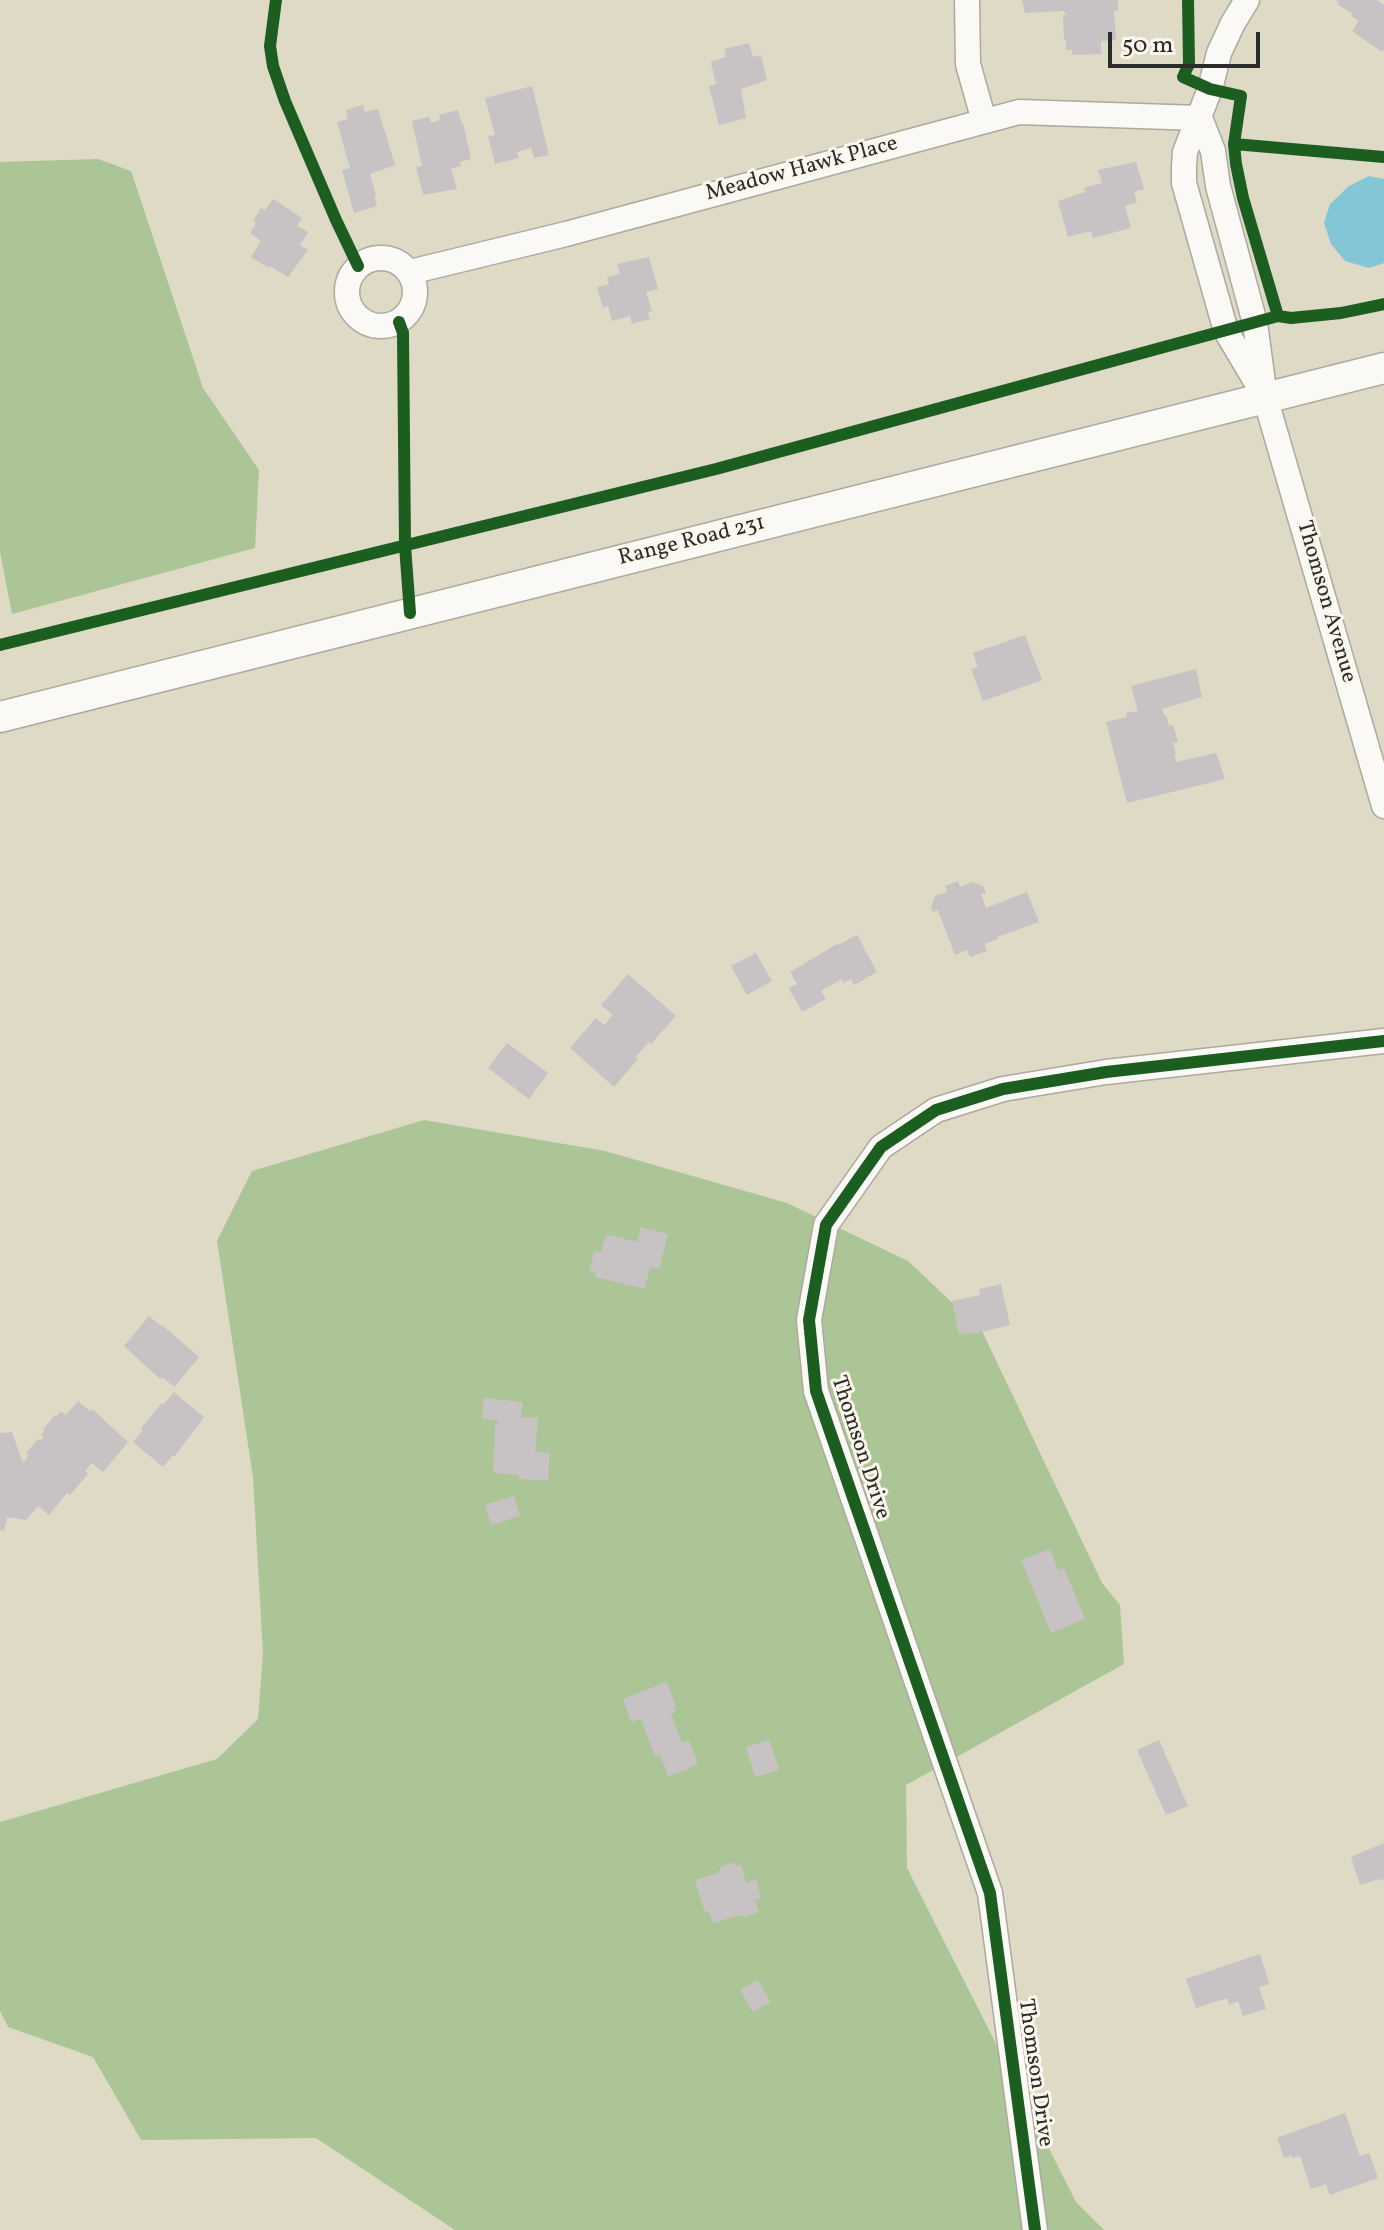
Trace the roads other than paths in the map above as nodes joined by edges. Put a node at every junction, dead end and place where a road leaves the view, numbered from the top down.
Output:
1 (967, 0) edge
2 (1247, 0) edge
3 (1200, 118) junction
4 (984, 121) junction
5 (410, 272) dead end
6 (1384, 368) edge
7 (1265, 397) junction
8 (0, 717) edge
9 (1384, 806) edge
10 (1384, 1041) edge
11 (1035, 2230) edge

1 - 4 street
2 - 3 street, Thomson Avenue
3 - 4 street, Meadow Hawk Place
3 - 7 street, Thomson Avenue
4 - 5 street, Meadow Hawk Place
6 - 7 street, Range Road 231
7 - 8 street, Range Road 231
7 - 9 street, Thomson Avenue
10 - 11 street, Thomson Drive

